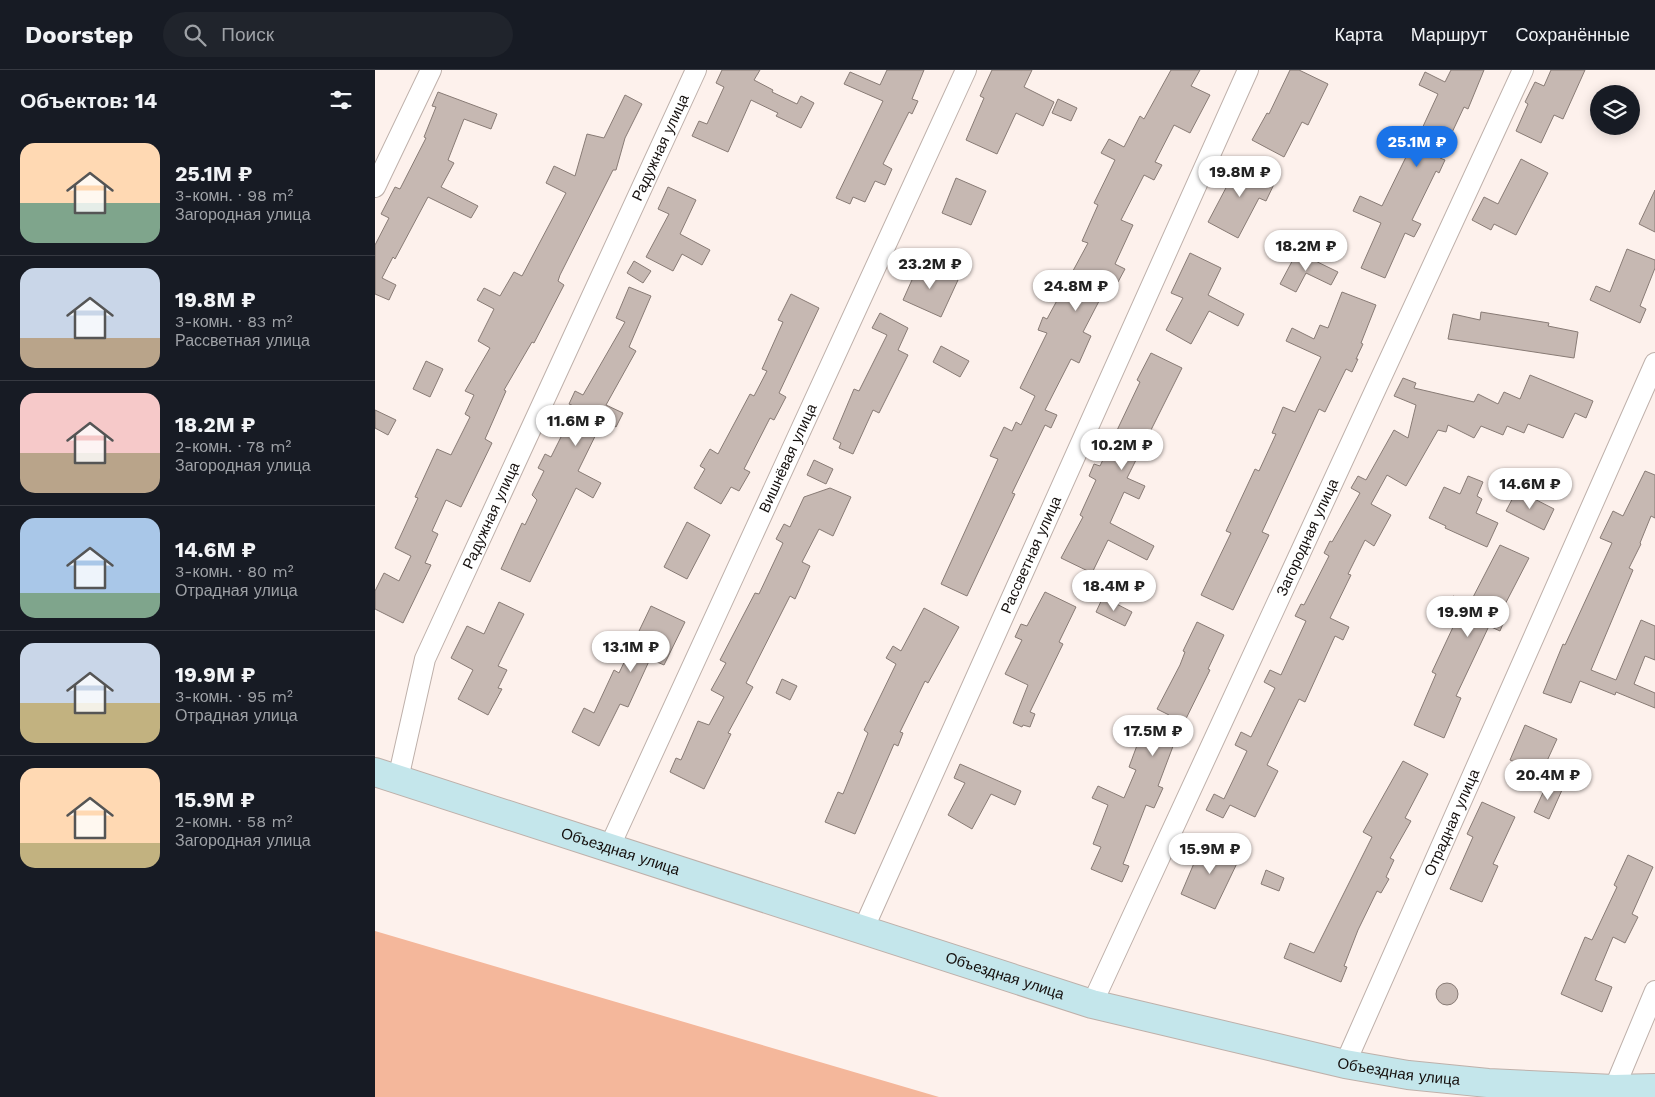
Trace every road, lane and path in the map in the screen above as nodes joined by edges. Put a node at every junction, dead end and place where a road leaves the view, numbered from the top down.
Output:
1 (431, 70) edge
2 (696, 70) edge
3 (966, 70) edge
4 (1248, 70) edge
5 (1523, 70) edge
6 (375, 187) edge
7 (1655, 363) edge
8 (386, 775) edge
9 (609, 848) junction
10 (863, 930) junction
11 (1655, 991) edge
12 (1092, 1004) junction
13 (1345, 1064) junction
14 (1655, 1088) edge
15 (1614, 1089) junction

1 - 6 street
2 - 8 street, Радужная улица
3 - 9 street, Вишнёвая улица
4 - 10 street, Рассветная улица
5 - 12 street, Загородная улица
7 - 13 street, Отрадная улица
8 - 9 main road, Объездная улица
9 - 10 main road, Объездная улица
10 - 12 main road, Объездная улица
11 - 15 street
12 - 13 main road, Объездная улица
13 - 15 main road, Объездная улица
14 - 15 main road, Объездная улица

